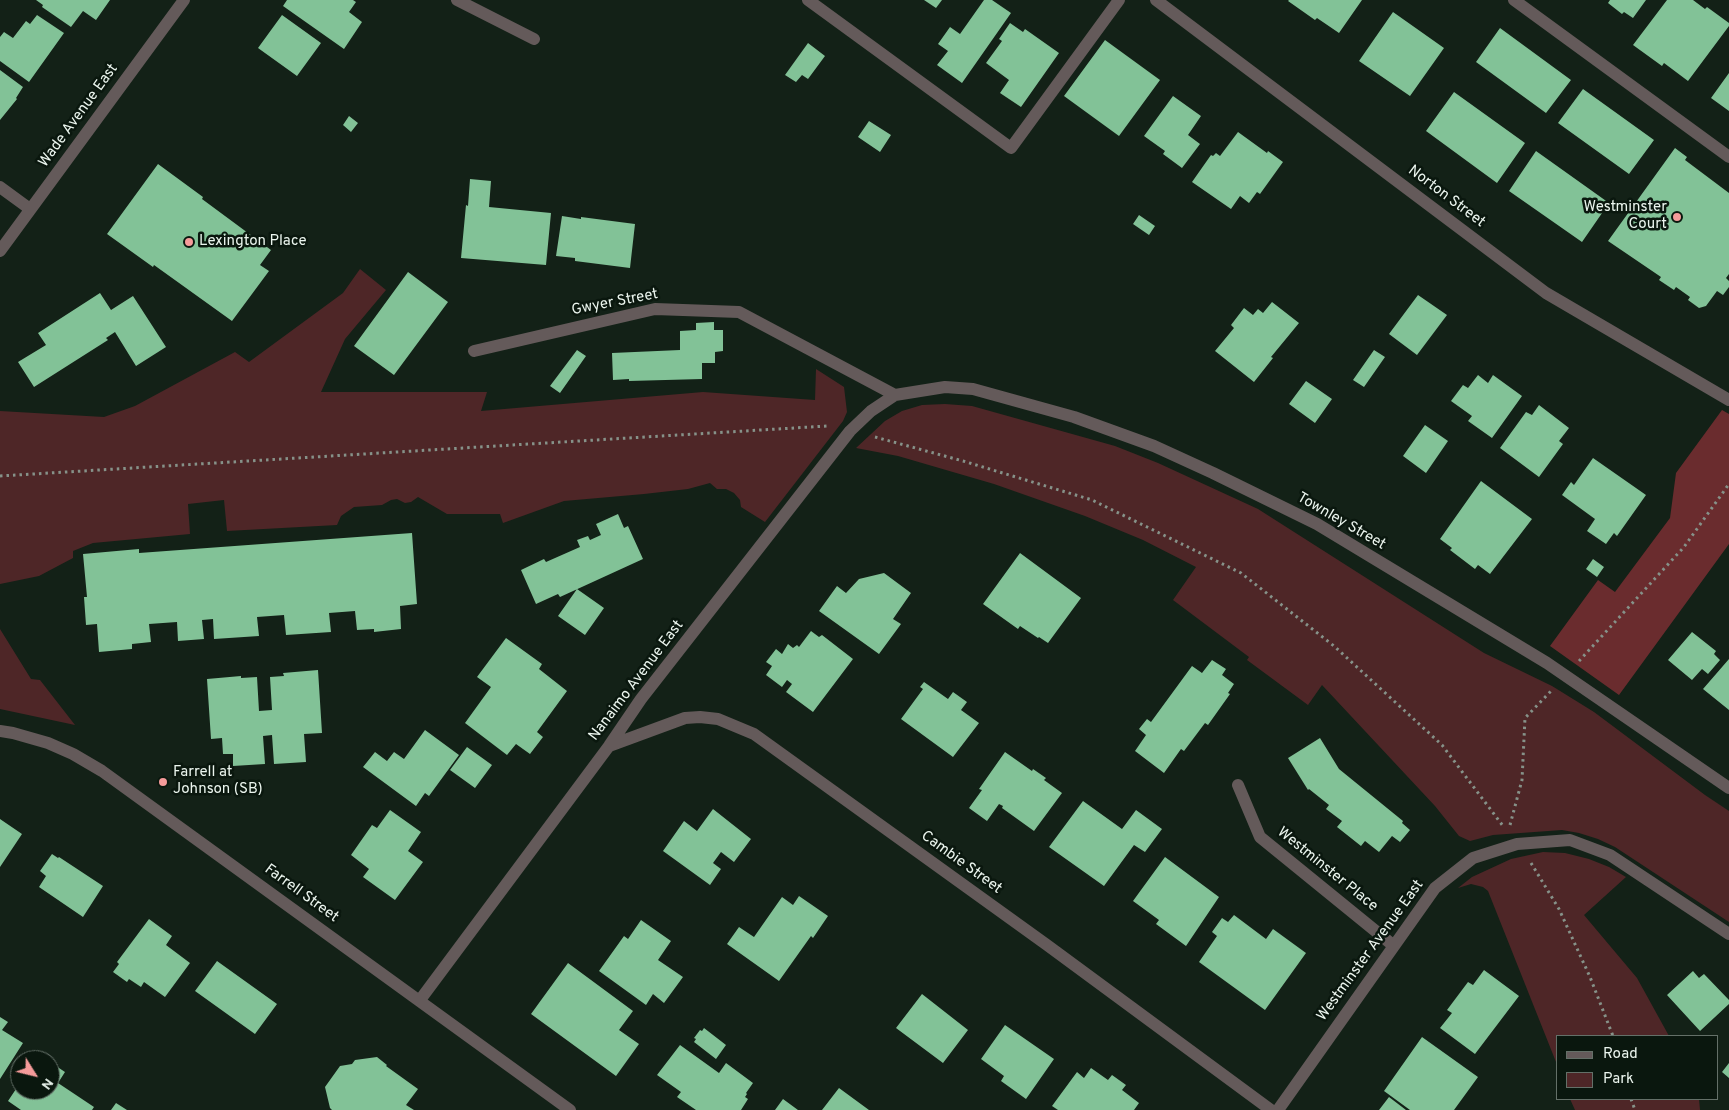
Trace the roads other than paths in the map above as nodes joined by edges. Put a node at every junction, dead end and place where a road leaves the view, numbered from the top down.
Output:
1 (184, 0) edge
2 (457, 0) edge
3 (808, 0) edge
4 (1119, 0) edge
5 (1514, 0) edge
6 (1161, 2) edge
7 (534, 39) dead end
8 (1729, 157) edge
9 (0, 187) edge
10 (30, 209) junction
11 (0, 251) edge
12 (474, 352) dead end
13 (895, 395) junction
14 (1729, 400) edge
15 (0, 731) edge
16 (609, 746) junction
17 (1238, 785) dead end
18 (1729, 788) edge
19 (1729, 934) edge
20 (1394, 946) junction
21 (420, 1000) junction
22 (570, 1110) edge
23 (1271, 1110) edge
24 (1278, 1110) edge

1 - 10 street, Wade Avenue East
2 - 7 street
3 - 4 street
5 - 8 street
6 - 14 street, Norton Street
9 - 10 street
10 - 11 street, Wade Avenue East
12 - 13 street, Gwyer Street
13 - 16 street, Nanaimo Avenue East
13 - 18 street, Townley Street
15 - 21 street, Farrell Street
16 - 21 street, Nanaimo Avenue East
16 - 23 street, Cambie Street
17 - 20 street, Westminster Place
19 - 20 street, Westminster Avenue East
20 - 24 street, Westminster Avenue East
21 - 22 street, Farrell Street

